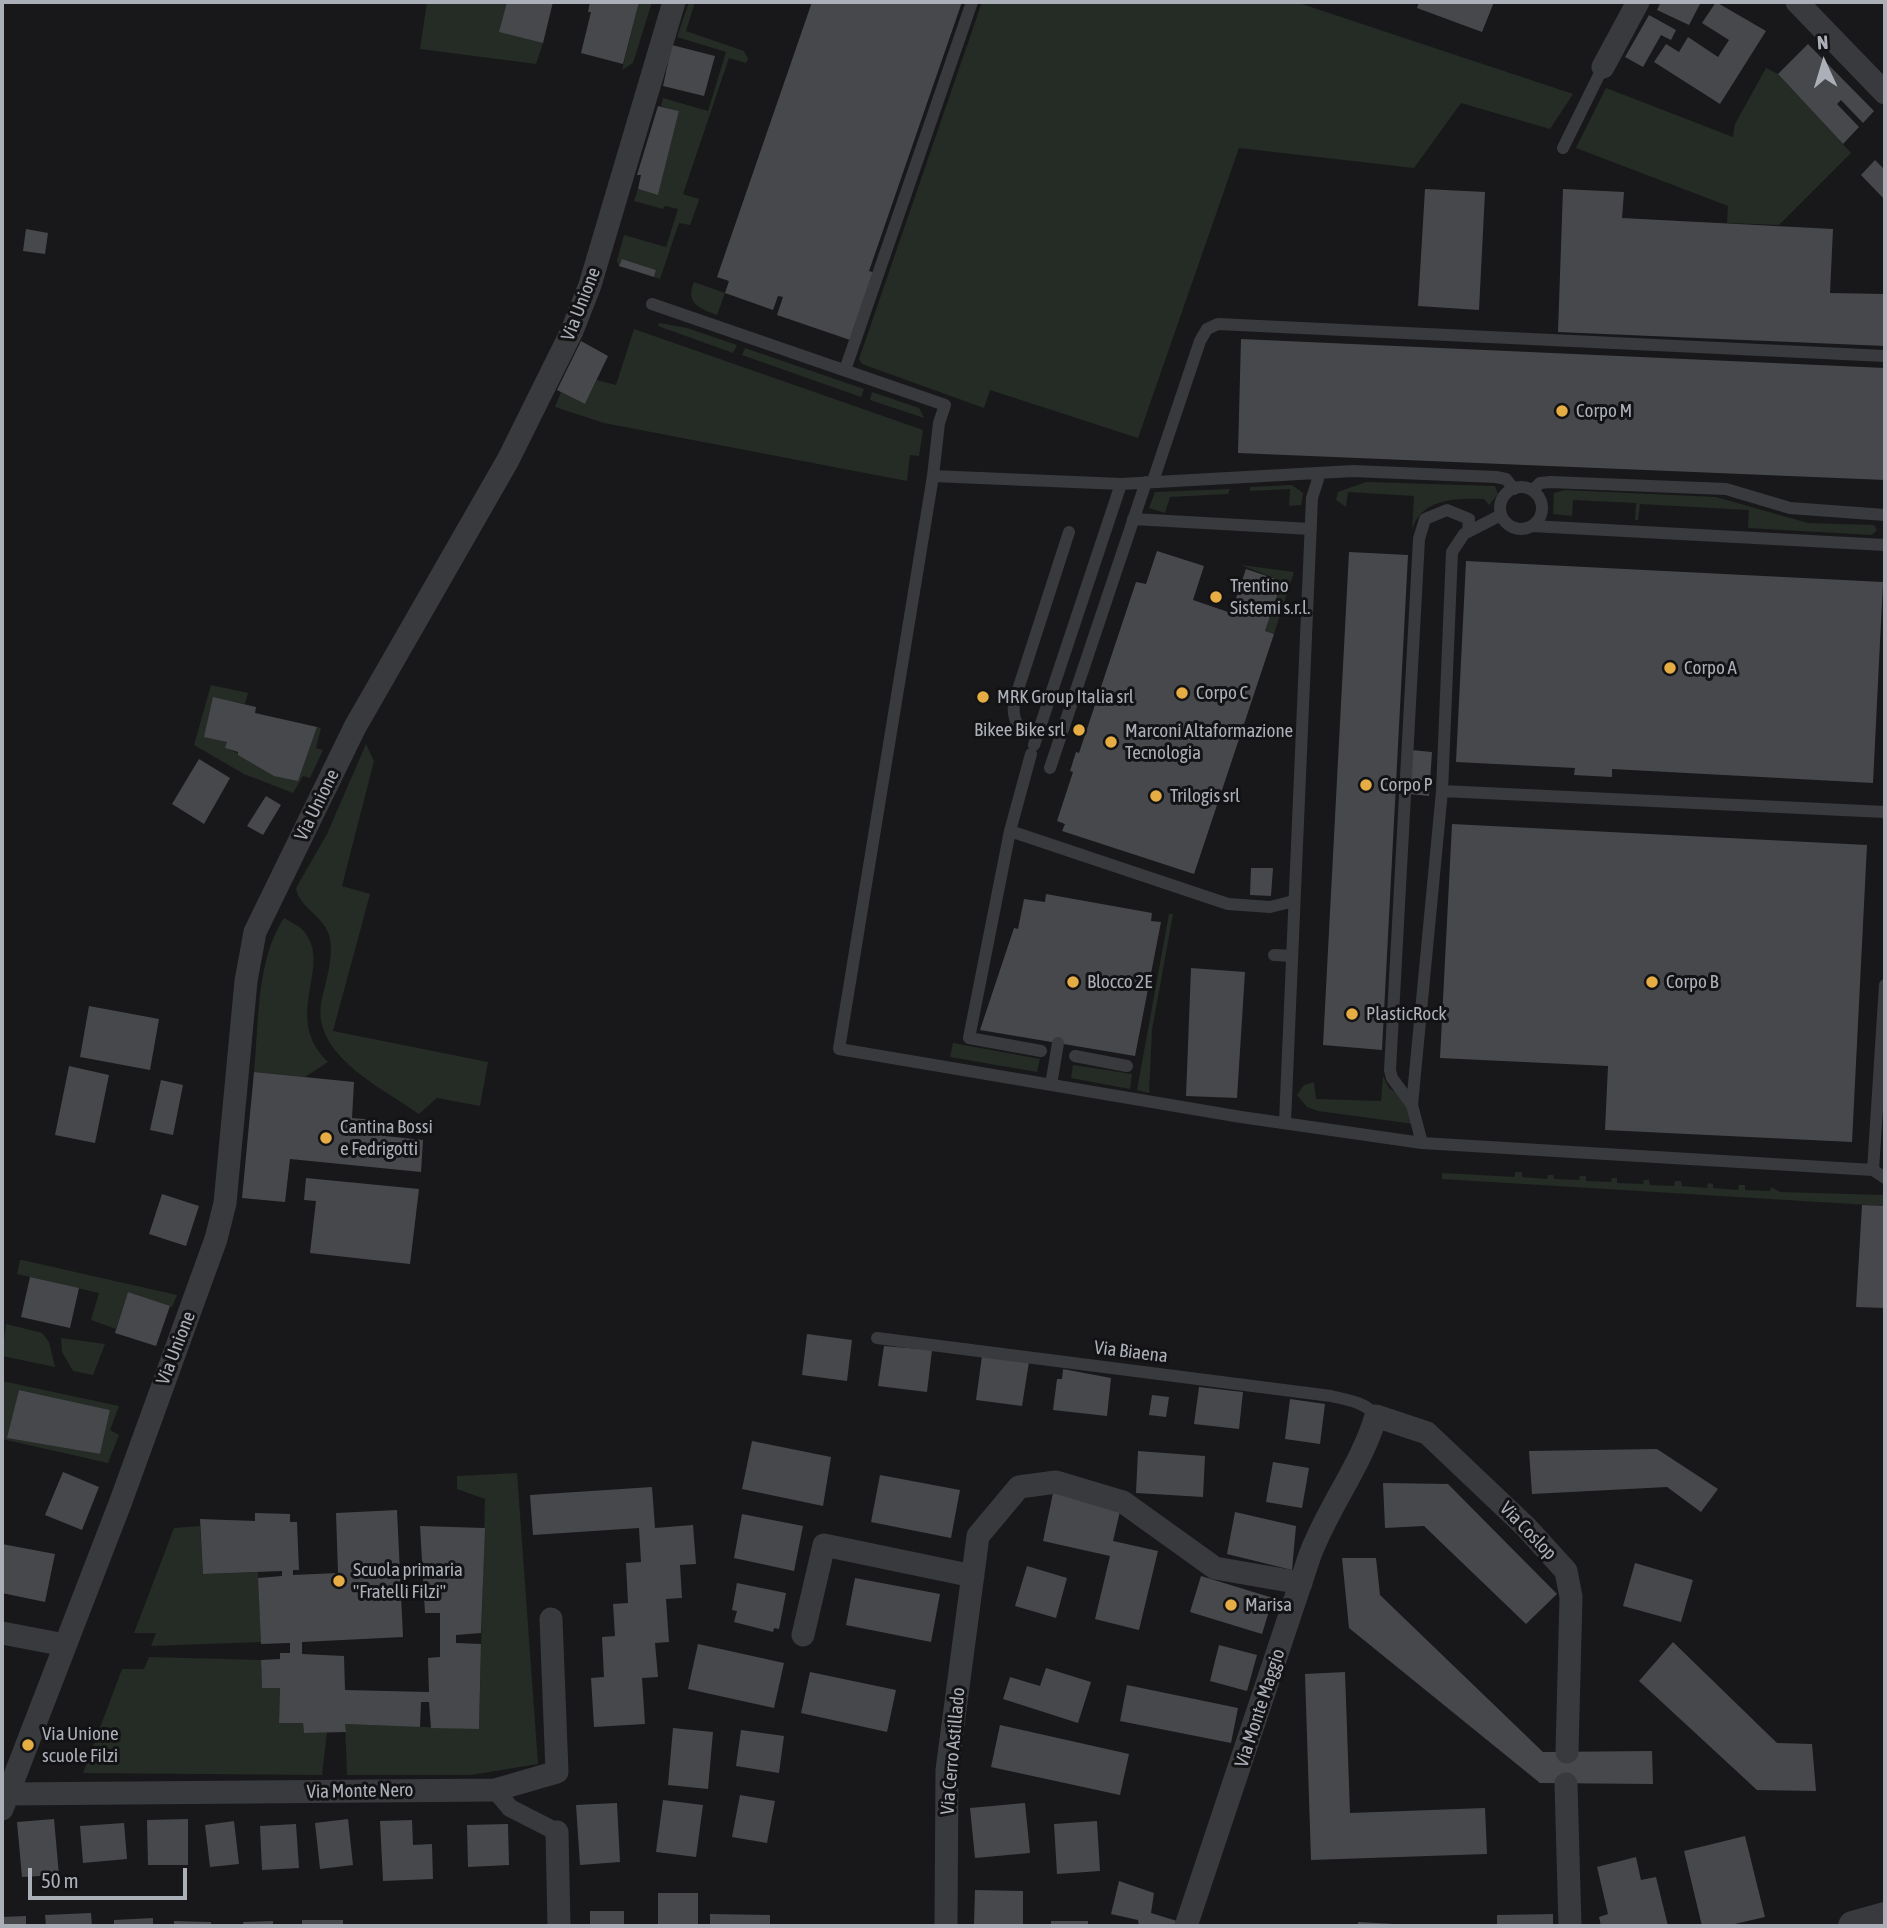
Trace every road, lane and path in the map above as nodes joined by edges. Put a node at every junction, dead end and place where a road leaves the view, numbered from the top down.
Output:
1 (674, 2) edge
2 (972, 2) edge
3 (1637, 2) edge
4 (1797, 2) edge
5 (1603, 67) joint
6 (1885, 93) edge
7 (1563, 148) dead end
8 (652, 304) dead end
9 (1885, 356) edge
10 (845, 370) junction
11 (1320, 473) junction
12 (933, 476) junction
13 (1150, 482) junction
14 (1121, 484) junction
15 (1514, 489) junction
16 (1533, 491) junction
17 (1501, 515) junction
18 (1885, 515) edge
19 (1133, 519) junction
20 (1532, 526) junction
21 (1311, 529) junction
22 (1468, 531) junction
23 (1069, 532) dead end
24 (1885, 545) edge
25 (1034, 745) junction
26 (1050, 768) dead end
27 (1442, 791) junction
28 (1885, 812) edge
29 (1010, 831) junction
30 (1294, 901) junction
31 (1274, 955) dead end
32 (1292, 956) junction
33 (1885, 985) edge
34 (1058, 1043) dead end
35 (1041, 1051) dead end
36 (1075, 1056) dead end
37 (1127, 1066) dead end
38 (1052, 1080) junction
39 (1412, 1105) junction
40 (1285, 1122) junction
41 (1422, 1143) junction
42 (1873, 1170) junction
43 (1885, 1178) edge
44 (877, 1338) dead end
45 (1376, 1416) junction
46 (973, 1576) junction
47 (1301, 1583) junction
48 (551, 1619) dead end
49 (2, 1633) edge
50 (803, 1635) dead end
51 (65, 1645) junction
52 (1567, 1752) dead end
53 (1566, 1784) dead end
54 (495, 1790) junction
55 (5, 1802) edge
56 (557, 1832) joint
57 (1885, 1917) edge
58 (559, 1926) edge
59 (946, 1926) edge
60 (1186, 1926) edge
61 (1570, 1926) edge
62 (1853, 1926) edge

1 - 51 street, Via Unione
2 - 10 lane
3 - 5 street
4 - 6 street
5 - 7 lane
8 - 10 lane
9 - 13 lane
10 - 12 lane
11 - 13 lane
11 - 15 lane
11 - 21 lane
12 - 14 lane
12 - 38 lane
13 - 14 lane
13 - 19 lane
14 - 25 lane
15 - 16 lane
15 - 17 lane
16 - 18 lane
16 - 20 lane
17 - 20 lane
17 - 22 lane
19 - 21 lane
19 - 26 lane
20 - 24 lane
21 - 30 lane
22 - 27 lane
22 - 39 lane
23 - 25 lane
25 - 29 lane
27 - 28 lane
27 - 39 lane
29 - 30 lane
29 - 35 lane
30 - 32 lane
31 - 32 lane
32 - 40 lane
33 - 42 lane
34 - 38 lane
36 - 37 lane
38 - 40 lane
39 - 41 lane
40 - 41 lane
41 - 42 lane
42 - 43 lane
44 - 45 lane, Via Biaena
45 - 47 street, Via Monte Maggio
45 - 52 street, Via Coslop
46 - 47 street, Via Cerro Astillado
46 - 50 street
46 - 59 street, Via Cerro Astillado
47 - 60 street, Via Monte Maggio
48 - 54 street, Via Monte Nero
49 - 51 street
51 - 55 street, Via Unione
53 - 61 street
54 - 55 street, Via Monte Nero
54 - 56 street
56 - 58 street
57 - 62 street

